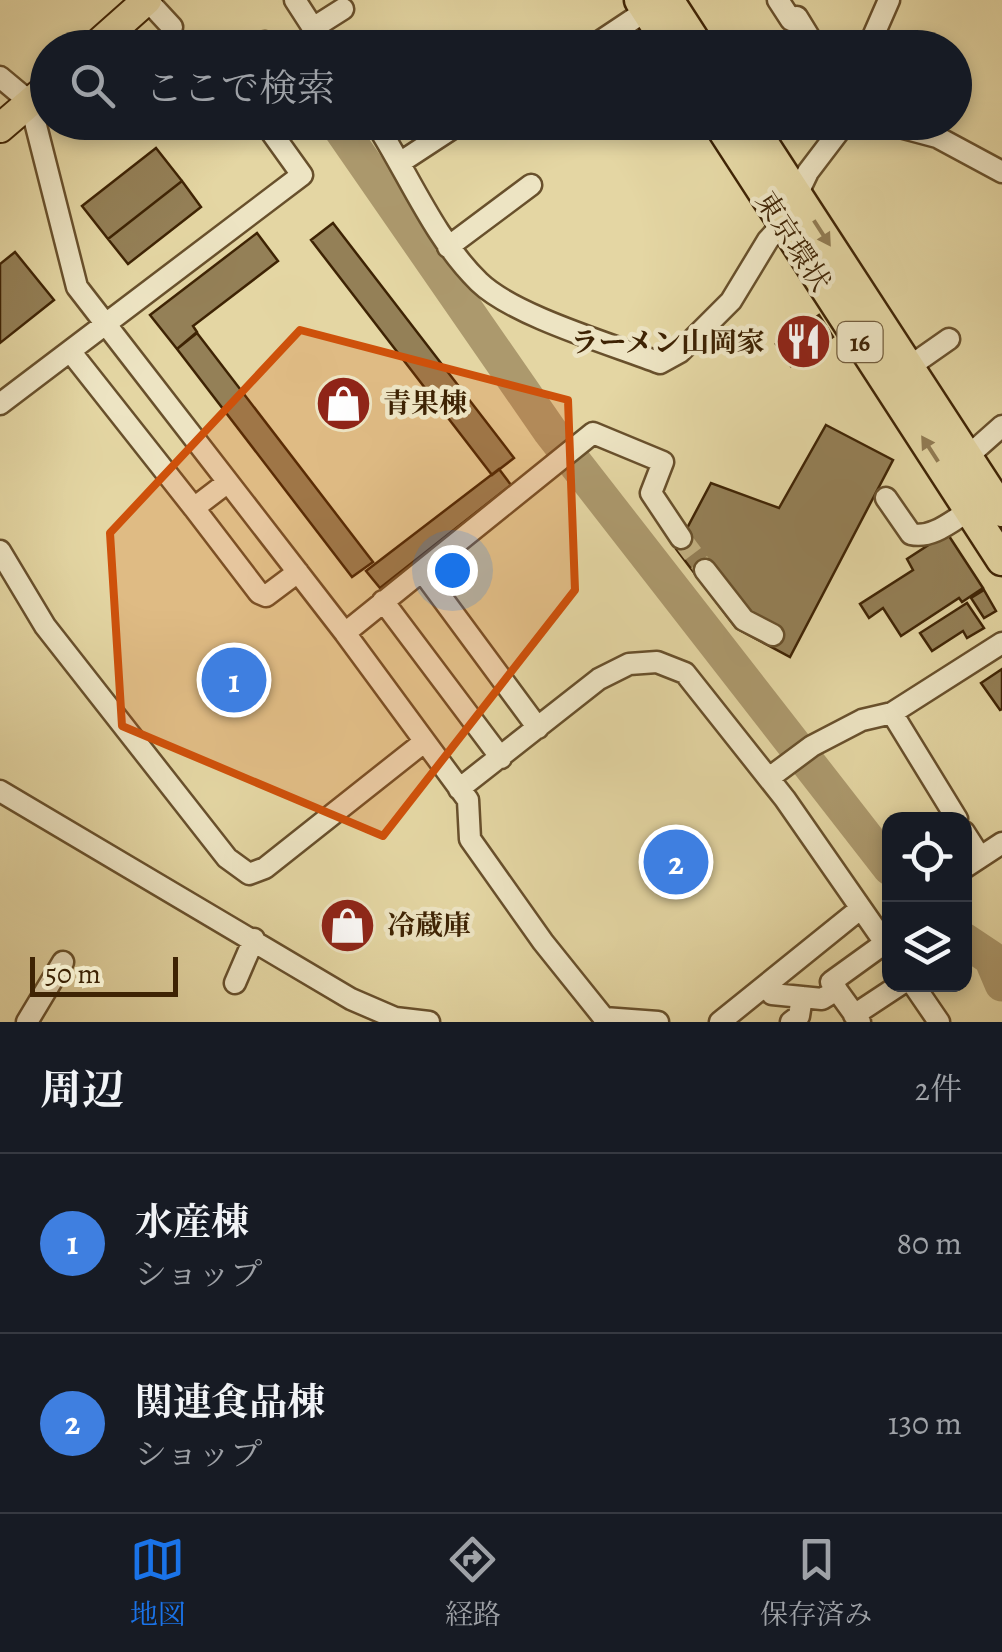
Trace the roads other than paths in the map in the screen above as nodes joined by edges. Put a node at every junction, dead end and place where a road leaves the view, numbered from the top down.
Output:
1 (147, 0) edge
2 (295, 0) edge
3 (778, 0) edge
4 (652, 4) edge
5 (343, 9) dead end
6 (172, 27) dead end
7 (314, 28) joint
8 (113, 30) edge
9 (615, 30) edge
10 (663, 30) edge
11 (680, 30) edge
12 (805, 30) edge
13 (0, 77) edge
14 (30, 90) edge
15 (30, 102) edge
16 (0, 128) edge
17 (48, 140) edge
18 (277, 140) edge
19 (387, 140) edge
20 (435, 140) edge
21 (729, 140) edge
22 (761, 140) edge
23 (832, 140) edge
24 (949, 140) edge
25 (401, 162) junction
26 (1002, 172) edge
27 (531, 185) dead end
28 (797, 195) junction
29 (783, 224) junction
30 (448, 247) junction
31 (106, 324) junction
32 (949, 339) dead end
33 (70, 352) junction
34 (909, 368) junction
35 (0, 404) edge
36 (1002, 426) edge
37 (967, 458) junction
38 (228, 482) junction
39 (886, 498) dead end
40 (194, 508) junction
41 (970, 510) junction
42 (1002, 511) edge
43 (682, 538) tunnel mouth
44 (0, 550) edge
45 (1002, 560) edge
46 (705, 570) tunnel mouth
47 (422, 571) junction
48 (298, 572) junction
49 (383, 601) junction
50 (345, 633) junction
51 (773, 635) dead end
52 (1002, 643) edge
53 (892, 713) junction
54 (538, 728) junction
55 (424, 742) junction
56 (501, 758) junction
57 (769, 778) junction
58 (458, 789) junction
59 (0, 790) edge
60 (952, 812) edge
61 (1002, 843) edge
62 (972, 863) edge
63 (860, 909) junction
64 (882, 932) edge
65 (882, 938) edge
66 (254, 939) junction
67 (63, 962) dead end
68 (235, 983) dead end
69 (767, 987) junction
70 (836, 990) junction
71 (890, 992) edge
72 (918, 992) edge
73 (802, 997) junction
74 (857, 1018) edge
75 (935, 1020) edge
76 (27, 1022) edge
77 (429, 1022) edge
78 (658, 1022) edge
79 (720, 1022) edge
80 (790, 1022) edge

1 - 6 street
1 - 8 main road
2 - 7 street
3 - 12 street
4 - 9 street
4 - 10 highway
4 - 11 highway
5 - 7 street
13 - 14 street
15 - 16 main road
17 - 31 street
18 - 31 street
19 - 25 street
20 - 25 street
21 - 29 highway, 東京環状 / 16
22 - 28 highway, 東京環状 / 16
23 - 28 street
24 - 26 street
25 - 30 street
27 - 30 street
28 - 29 street
28 -> 34 highway, 東京環状 / 16
29 - 30 street
41 -> 29 highway, 東京環状 / 16
31 - 33 street
31 - 38 street
32 - 34 street
33 - 35 street
33 - 40 street
34 - 37 highway, 東京環状 / 16
36 - 37 street
37 - 42 highway, 東京環状 / 16
38 - 40 street
38 - 48 street
39 - 41 street
40 - 48 street
41 - 45 highway, 東京環状 / 16
43 - 47 street
44 - 55 street
46 - 51 street
47 - 49 street
47 - 54 street
48 - 50 street
49 - 50 street
49 - 56 street
50 - 55 street
52 - 53 street
53 - 57 street
53 - 60 street
54 - 56 street
54 - 57 street
55 - 58 street
56 - 58 street
57 - 63 street
58 - 78 street
59 - 66 street
61 - 62 street
63 - 64 street
63 - 69 street
65 - 70 street
66 - 68 street
66 - 77 street
67 - 76 street
69 - 73 street
69 - 79 street
70 - 73 street
70 - 74 street
71 - 74 street
72 - 75 street
73 - 80 street

